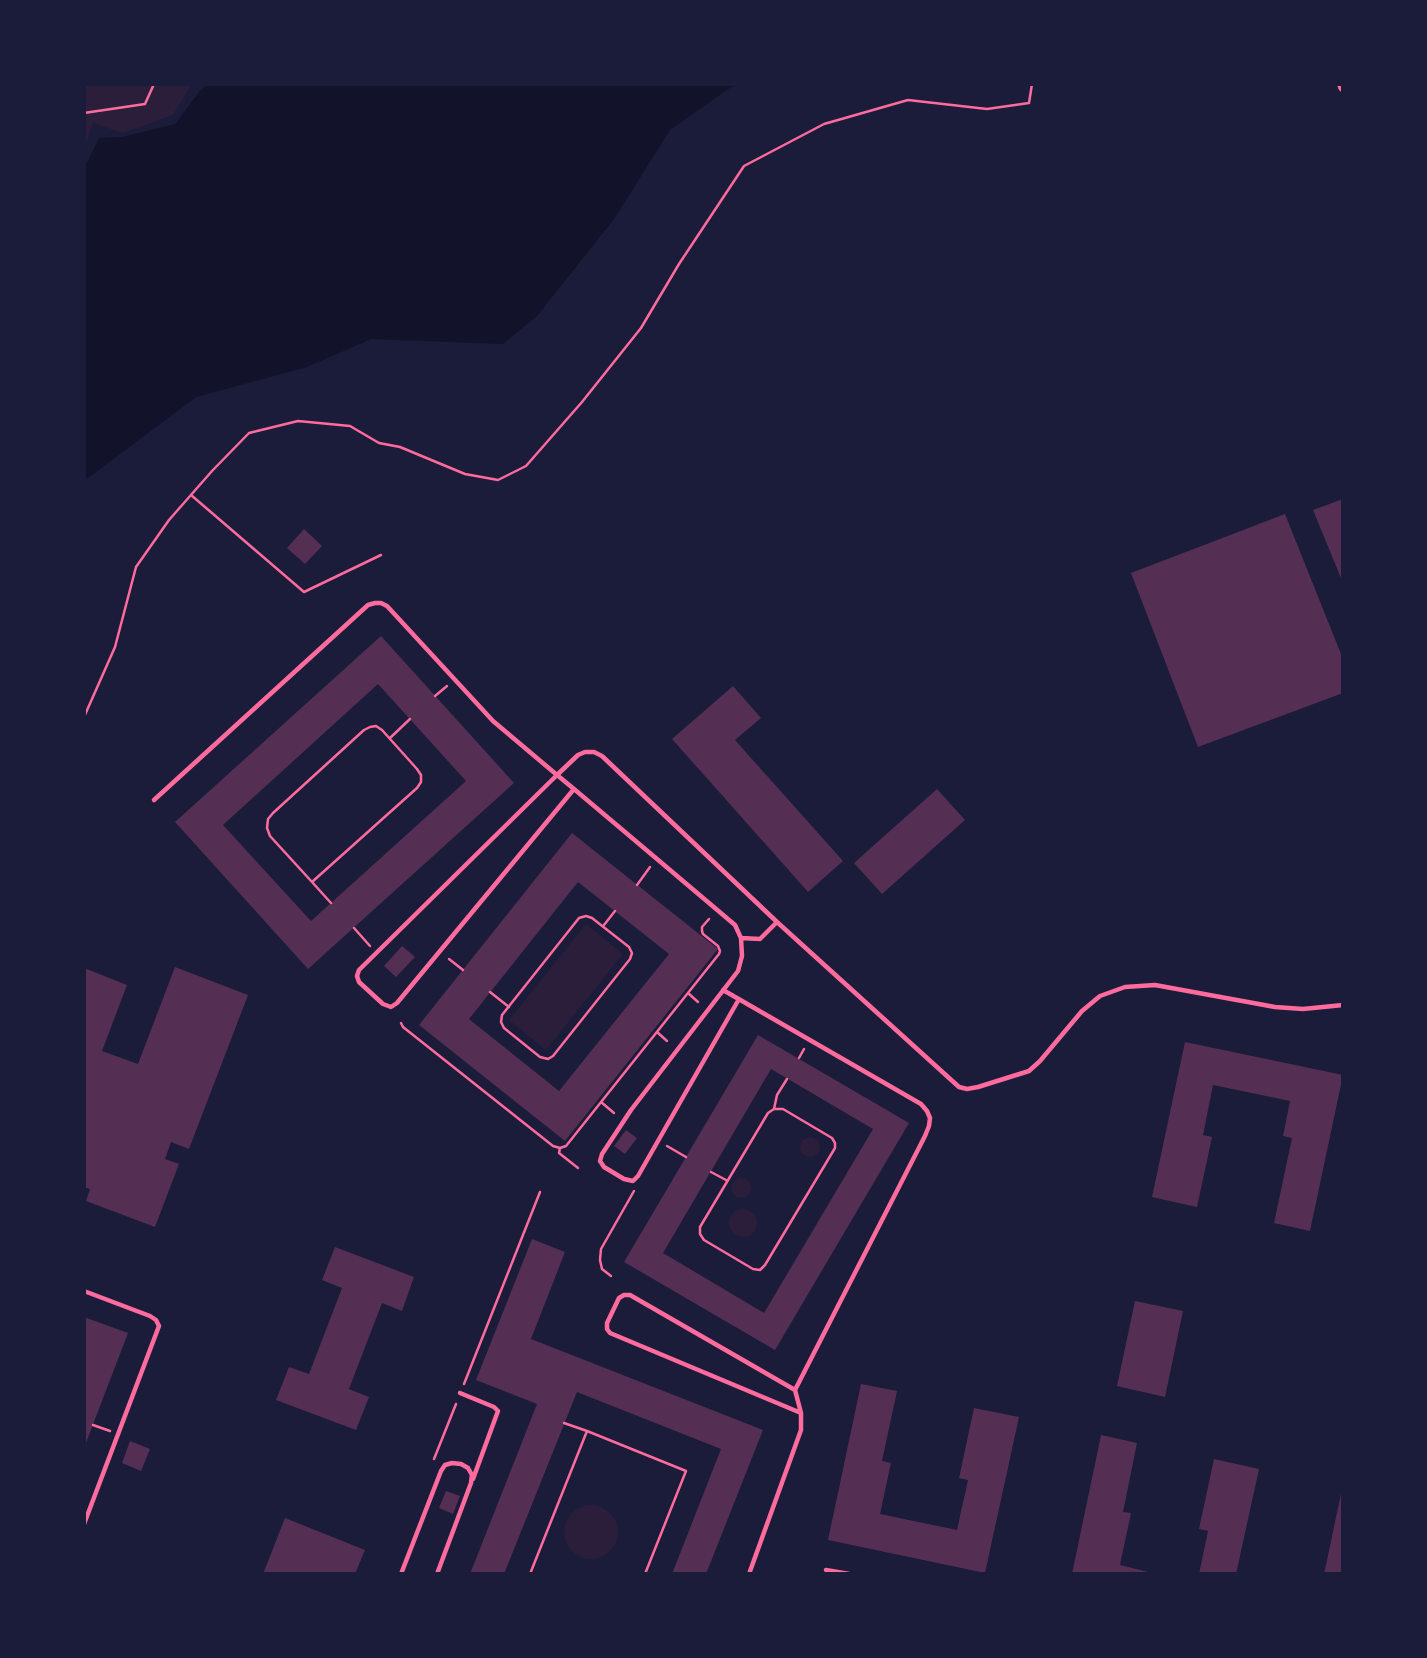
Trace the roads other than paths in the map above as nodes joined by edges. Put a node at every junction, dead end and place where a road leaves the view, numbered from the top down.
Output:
1 (557, 775) junction
2 (574, 789) junction
3 (154, 800) dead end
4 (777, 922) junction
5 (741, 938) junction
6 (723, 990) junction
7 (739, 999) junction
8 (1343, 1005) edge
9 (84, 1291) edge
10 (795, 1390) junction
11 (460, 1393) road end
12 (802, 1413) junction
13 (471, 1483) junction
14 (84, 1524) edge
15 (826, 1570) dead end
16 (401, 1574) edge
17 (437, 1574) edge
18 (749, 1574) edge
19 (849, 1574) edge

1 - 2 lane
1 - 2 lane
1 - 3 lane
1 - 4 lane
2 - 5 lane
4 - 5 lane
4 - 8 lane
5 - 6 lane
6 - 7 lane
6 - 7 lane
7 - 10 lane
9 - 14 lane
10 - 12 lane
10 - 12 lane
11 - 13 lane
12 - 18 lane
13 - 16 lane
13 - 17 lane
15 - 19 lane

